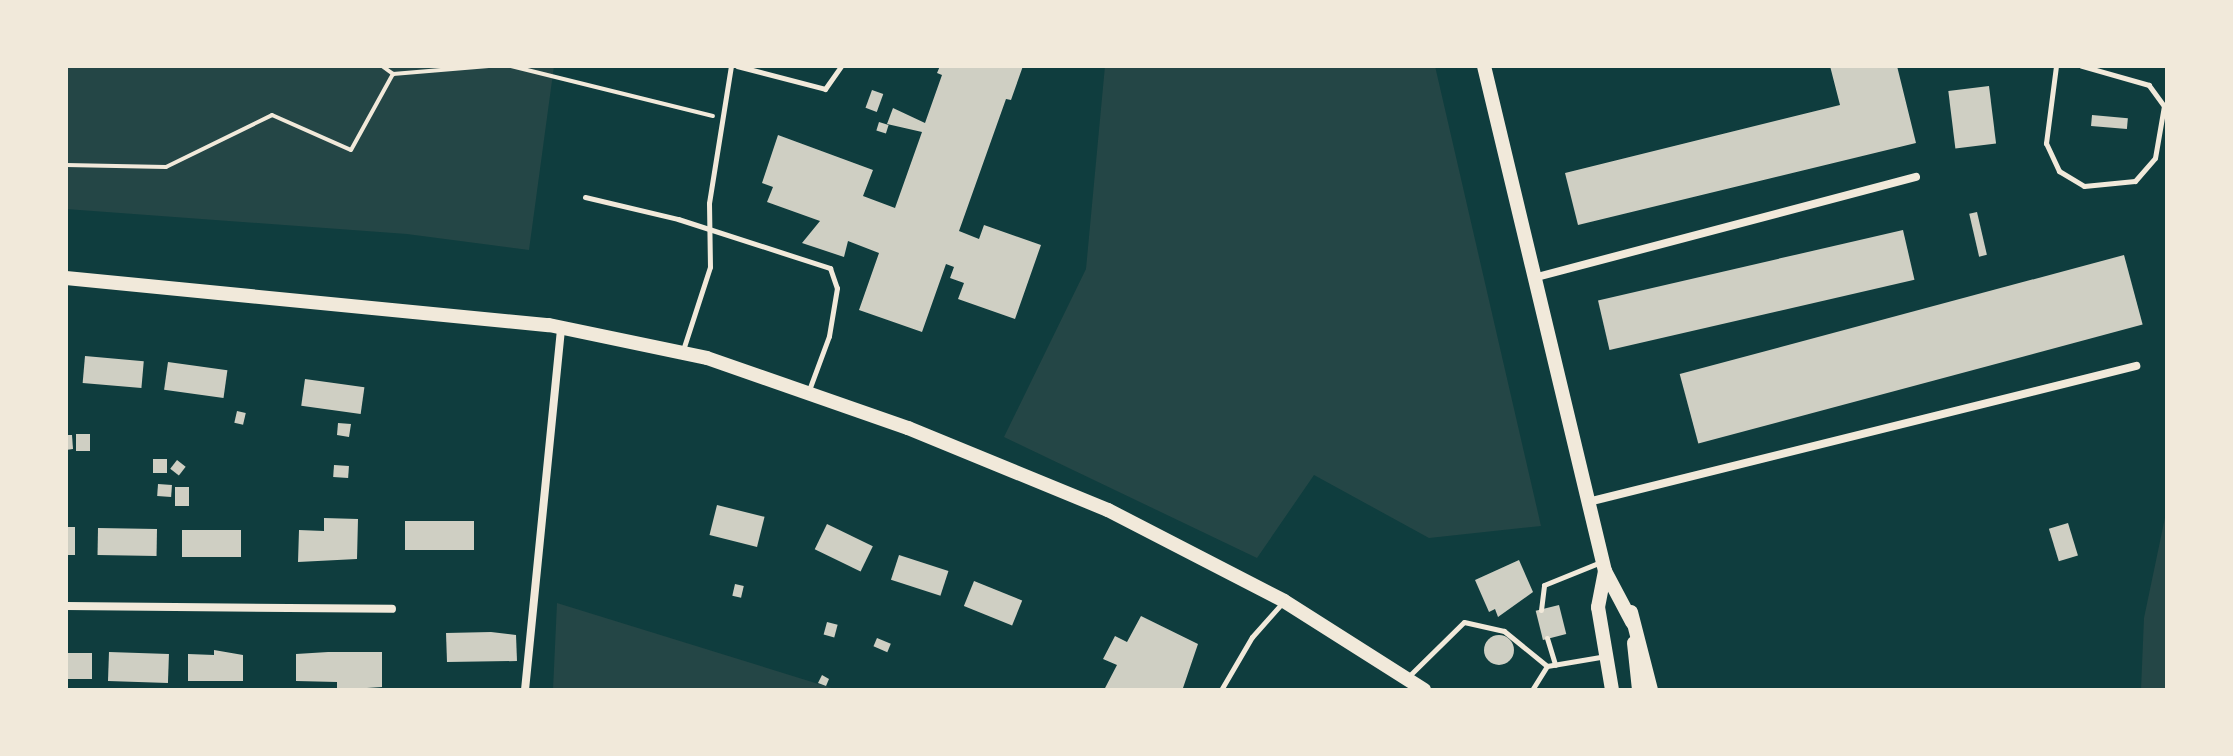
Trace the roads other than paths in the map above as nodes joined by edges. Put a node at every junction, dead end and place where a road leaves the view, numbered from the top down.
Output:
1 (731, 66) edge
2 (737, 66) edge
3 (765, 66) edge
4 (841, 66) edge
5 (1484, 66) edge
6 (2056, 66) edge
7 (2082, 66) edge
8 (763, 73) junction
9 (1916, 177) dead end
10 (585, 197) dead end
11 (710, 229) junction
12 (1537, 277) junction
13 (66, 278) edge
14 (561, 327) junction
15 (683, 351) junction
16 (2136, 366) dead end
17 (809, 391) junction
18 (1588, 502) junction
19 (1604, 566) junction
20 (1284, 601) junction
21 (66, 606) edge
22 (392, 609) dead end
23 (1541, 610) dead end
24 (1631, 612) junction
25 (1547, 638) dead end
26 (1607, 655) junction
27 (1555, 665) junction
28 (1547, 666) junction
29 (1407, 677) junction
30 (525, 690) edge
31 (1221, 690) edge
32 (1424, 690) edge
33 (1532, 690) edge
34 (1612, 690) edge
35 (1639, 690) edge
36 (1651, 690) edge

1 - 11 lane
2 - 8 lane
3 - 8 lane
4 - 8 lane
5 - 12 main road
6 - 7 lane
9 - 12 street
10 - 11 lane
11 - 15 lane
11 - 17 lane
12 - 18 main road
13 - 14 main road
14 - 15 main road
14 - 30 street
15 - 17 main road
16 - 18 street
17 - 20 main road
18 - 19 main road
19 - 23 lane
19 - 24 main road
19 - 26 main road
20 - 29 main road
20 - 31 lane
21 - 22 street
24 - 35 main road
24 - 36 main road
25 - 27 lane
26 - 27 lane
26 - 34 main road
27 - 28 lane
28 - 29 lane
28 - 33 lane
29 - 32 main road

